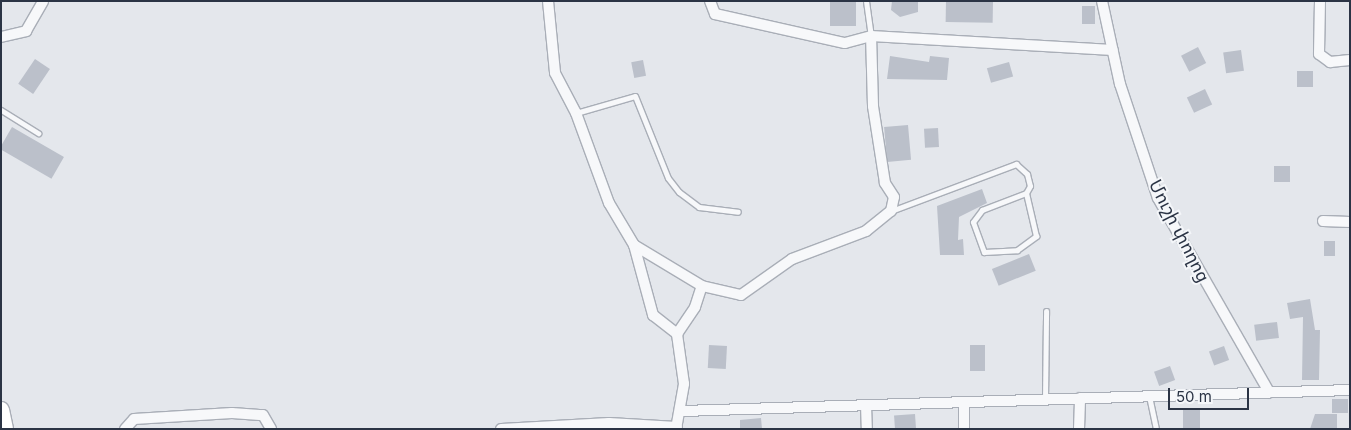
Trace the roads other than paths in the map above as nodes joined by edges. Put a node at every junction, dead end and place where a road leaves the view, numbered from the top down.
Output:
1 (43, 1) edge
2 (548, 1) edge
3 (710, 1) edge
4 (866, 1) edge
5 (1102, 1) edge
6 (1320, 1) edge
7 (871, 36) junction
8 (1, 37) edge
9 (1113, 50) junction
10 (1350, 60) edge
11 (1, 110) edge
12 (576, 114) junction
13 (38, 133) dead end
14 (1026, 193) junction
15 (891, 211) junction
16 (738, 212) dead end
17 (1323, 221) dead end
18 (1350, 222) edge
19 (634, 245) junction
20 (702, 286) junction
21 (1046, 311) dead end
22 (677, 334) junction
23 (1350, 390) edge
24 (1269, 392) junction
25 (1148, 394) junction
26 (1080, 398) junction
27 (1046, 399) junction
28 (964, 402) junction
29 (866, 405) junction
30 (1, 410) edge
31 (682, 411) junction
32 (677, 428) edge
33 (5, 429) edge
34 (125, 429) edge
35 (271, 429) edge
36 (501, 429) edge
37 (867, 429) edge
38 (964, 429) edge
39 (1080, 429) edge
40 (1156, 429) edge

1 - 8 street
2 - 12 street
3 - 7 street
4 - 7 lane
5 - 9 street, Մուշի փողոց
6 - 10 street
7 - 9 street
7 - 15 street
9 - 24 street, Մուշի փողոց
11 - 13 lane
12 - 16 lane
12 - 19 street
14 - 14 lane
14 - 15 lane
15 - 20 street
17 - 18 street
19 - 20 street
19 - 22 street
20 - 22 street
21 - 27 lane
22 - 31 street
23 - 24 street
24 - 25 street
25 - 26 street
25 - 40 lane
26 - 27 street
26 - 39 street
27 - 28 street
28 - 29 street
28 - 38 street
29 - 31 street
29 - 37 street
30 - 33 highway
31 - 32 street
32 - 36 street
34 - 35 street

